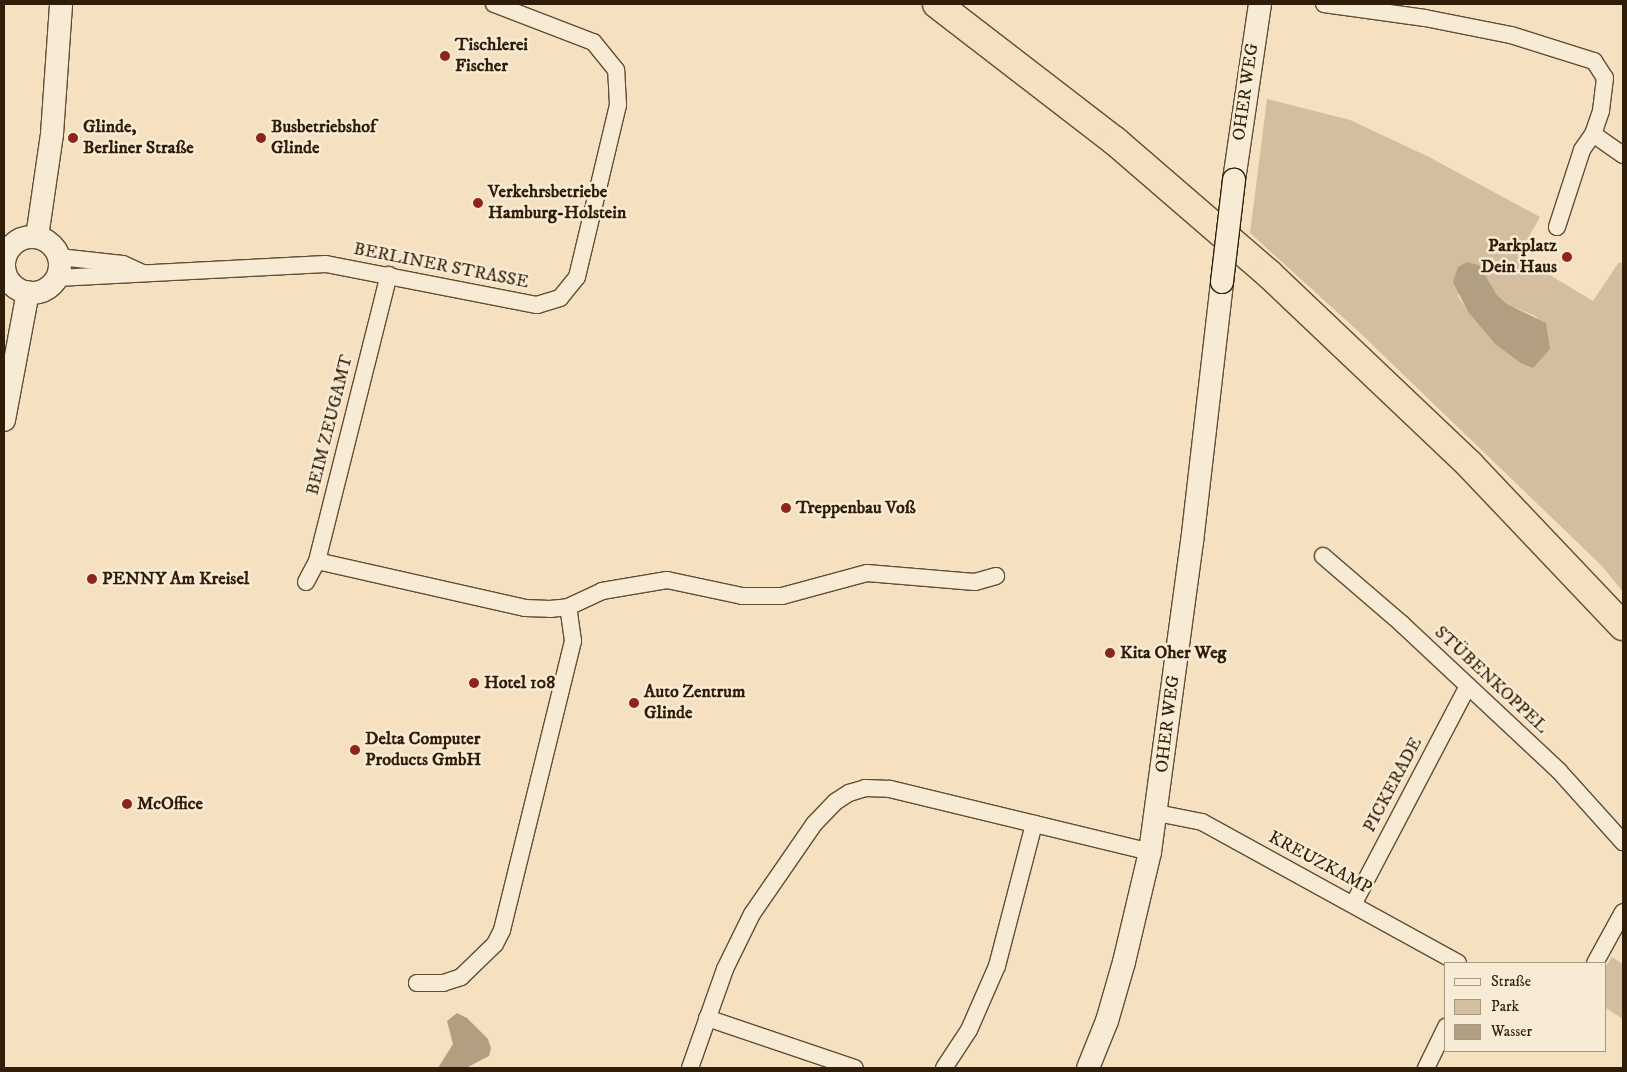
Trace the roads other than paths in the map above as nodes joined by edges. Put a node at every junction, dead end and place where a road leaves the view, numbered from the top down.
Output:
1 (61, 4) edge
2 (494, 4) edge
3 (937, 4) edge
4 (1260, 4) edge
5 (1324, 4) edge
6 (1593, 134) junction
7 (1623, 155) edge
8 (1557, 227) dead end
9 (37, 237) junction
10 (5, 262) edge
11 (58, 268) junction
12 (388, 275) junction
13 (28, 292) junction
14 (4, 420) edge
15 (1323, 556) dead end
16 (317, 561) junction
17 (996, 576) dead end
18 (306, 582) dead end
19 (568, 607) junction
20 (1623, 626) edge
21 (1468, 686) junction
22 (1156, 813) junction
23 (1034, 824) junction
24 (1623, 842) edge
25 (1150, 852) junction
26 (1354, 903) junction
27 (1623, 912) edge
28 (1456, 962) edge
29 (1596, 962) edge
30 (417, 983) dead end
31 (707, 1018) junction
32 (1444, 1031) edge
33 (690, 1068) edge
34 (855, 1068) edge
35 (944, 1068) edge
36 (1088, 1068) edge
37 (1426, 1068) edge

1 - 9 street
2 - 12 street, BERLINER STRASSE
3 - 20 highway
4 - 22 street, OHER WEG, bridge
5 - 6 street
6 - 7 street
6 - 8 street
9 - 10 street
9 - 11 street
10 - 13 street
11 - 12 street, BERLINER STRASSE
11 - 13 street
12 - 16 street, BEIM ZEUGAMT
13 - 14 street
15 - 21 street, STÜBENKOPPEL
16 - 18 street, BEIM ZEUGAMT
16 - 19 street
17 - 19 street
19 - 30 street
21 - 24 street, STÜBENKOPPEL
21 - 26 street, PICKERADE
22 - 25 street, OHER WEG
22 - 26 street, KREUZKAMP
23 - 25 street
23 - 31 street
23 - 35 street
25 - 36 street, OHER WEG
26 - 28 street, KREUZKAMP
27 - 29 street
31 - 33 street
31 - 34 street
32 - 37 street

